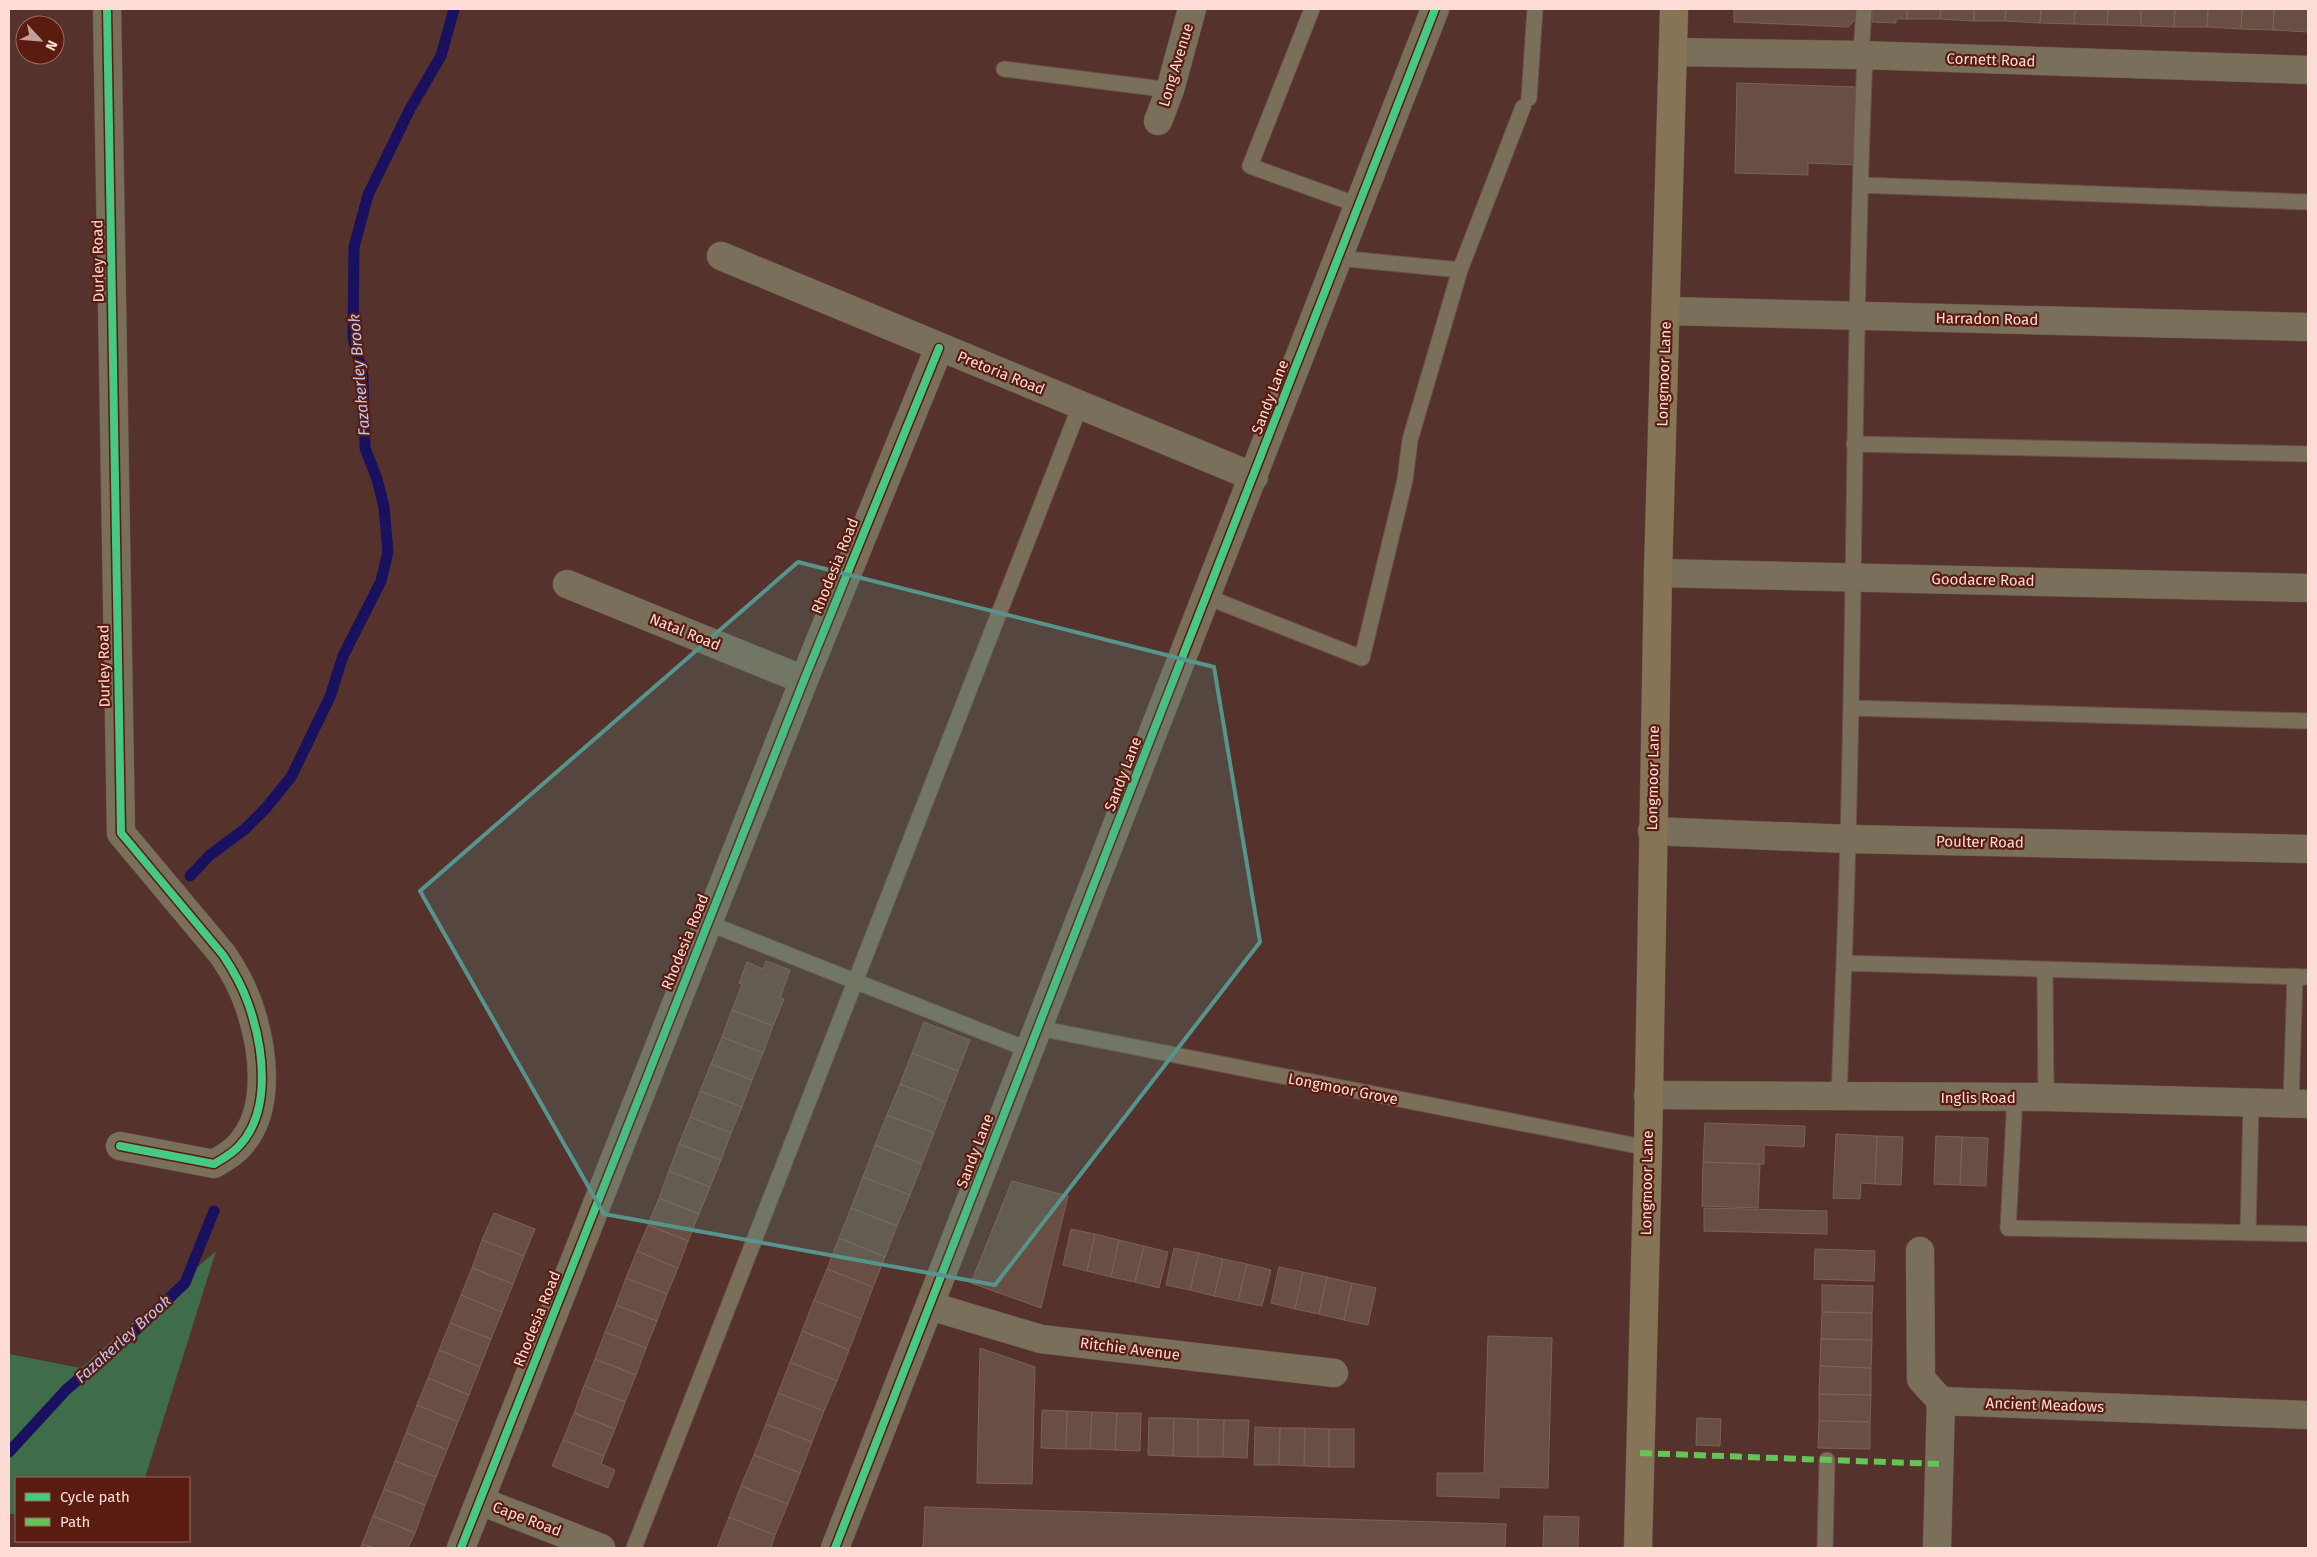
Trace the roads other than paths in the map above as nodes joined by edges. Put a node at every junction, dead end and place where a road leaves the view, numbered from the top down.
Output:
1 (107, 9) edge
2 (1192, 9) edge
3 (1312, 9) edge
4 (1435, 9) edge
5 (1535, 9) edge
6 (1674, 9) edge
7 (1864, 9) edge
8 (1673, 52) junction
9 (1863, 55) junction
10 (1004, 70) dead end
11 (2308, 70) edge
12 (1170, 90) junction
13 (1158, 121) dead end
14 (1861, 185) junction
15 (2308, 202) edge
16 (1358, 205) junction
17 (720, 256) dead end
18 (1338, 258) junction
19 (1460, 270) junction
20 (1666, 311) junction
21 (1857, 316) junction
22 (2308, 327) edge
23 (939, 348) junction
24 (1080, 406) junction
25 (1854, 444) junction
26 (2308, 454) edge
27 (1254, 477) junction
28 (1658, 573) junction
29 (1853, 576) junction
30 (567, 584) dead end
31 (2308, 588) edge
32 (1207, 597) junction
33 (804, 680) junction
34 (1850, 708) junction
35 (2308, 721) edge
36 (1652, 831) junction
37 (1849, 839) junction
38 (2308, 849) edge
39 (708, 923) junction
40 (1844, 963) junction
41 (2045, 970) junction
42 (2302, 976) edge
43 (855, 981) junction
44 (1033, 1039) junction
45 (1648, 1094) junction
46 (1839, 1096) junction
47 (2046, 1097) junction
48 (2015, 1098) junction
49 (2251, 1102) junction
50 (2300, 1103) edge
51 (120, 1146) dead end
52 (1648, 1148) junction
53 (2248, 1233) junction
54 (2308, 1234) edge
55 (1920, 1251) dead end
56 (930, 1306) junction
57 (1334, 1373) dead end
58 (1941, 1401) junction
59 (2308, 1415) edge
60 (1827, 1460) dead end
61 (480, 1501) junction
62 (461, 1548) edge
63 (601, 1548) edge
64 (634, 1548) edge
65 (835, 1548) edge
66 (1638, 1548) edge
67 (1825, 1548) edge
68 (1937, 1548) edge

1 - 51 street, Durley Road
2 - 12 street, Long Avenue
3 - 16 lane
4 - 16 street, Sandy Lane
5 - 19 lane
6 - 8 main road, Longmoor Lane
7 - 9 lane
8 - 9 street, Cornett Road
8 - 20 main road, Longmoor Lane
9 - 11 street, Cornett Road
9 - 14 lane
10 - 12 lane
12 - 13 street, Long Avenue
14 - 15 lane
14 - 21 lane
16 - 18 street, Sandy Lane
17 - 23 street, Pretoria Road
18 - 19 lane
18 - 27 street, Sandy Lane
19 - 32 lane
20 - 21 street, Harradon Road
20 - 28 main road, Longmoor Lane
21 - 22 street, Harradon Road
21 - 25 lane
23 - 24 street, Pretoria Road
23 - 33 street, Rhodesia Road
24 - 27 street, Pretoria Road
24 - 43 lane
25 - 26 lane
25 - 29 lane
27 - 32 street, Sandy Lane
28 - 29 street, Goodacre Road
28 - 36 main road, Longmoor Lane
29 - 31 street, Goodacre Road
29 - 34 lane
30 - 33 street, Natal Road
32 - 44 street, Sandy Lane
33 - 39 street, Rhodesia Road
34 - 35 lane
34 - 37 lane
36 - 37 street, Poulter Road
36 - 45 main road, Longmoor Lane
37 - 38 street, Poulter Road
37 - 40 lane
39 - 43 lane, Longmoor Grove
39 - 61 street, Rhodesia Road
40 - 41 lane
40 - 46 lane
41 - 42 lane
41 - 47 lane
42 - 50 lane
43 - 44 lane, Longmoor Grove
43 - 64 lane
44 - 52 lane, Longmoor Grove
44 - 56 street, Sandy Lane
45 - 46 street, Inglis Road
45 - 52 main road, Longmoor Lane
46 - 48 street, Inglis Road
47 - 48 street, Inglis Road
47 - 49 street, Inglis Road
48 - 53 lane
49 - 50 street, Inglis Road
49 - 53 lane
52 - 66 main road, Longmoor Lane
53 - 54 lane
55 - 58 street
56 - 57 street, Ritchie Avenue
56 - 65 street, Sandy Lane
58 - 59 street, Ancient Meadows
58 - 68 street
60 - 67 lane
61 - 62 street, Rhodesia Road
61 - 63 street, Cape Road

